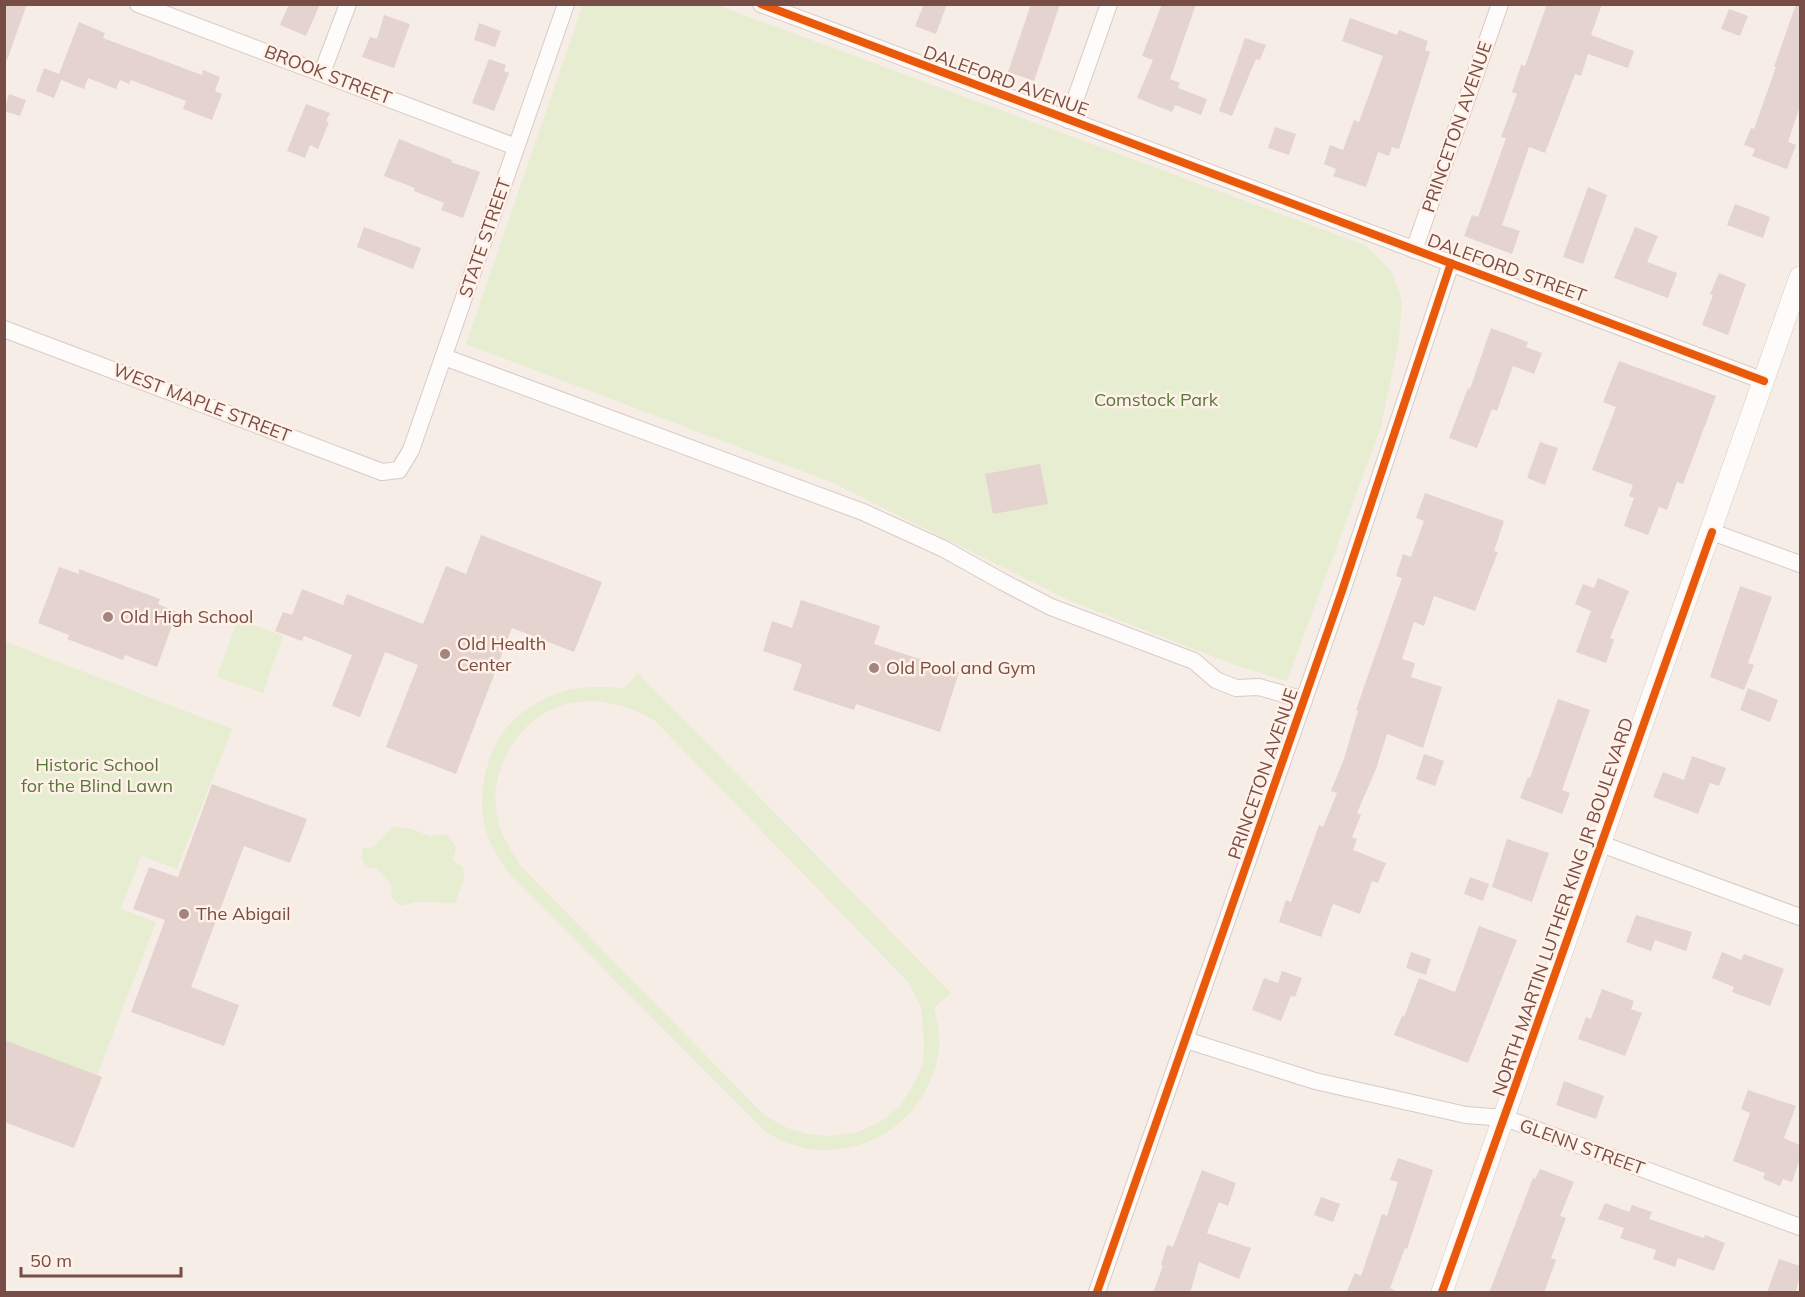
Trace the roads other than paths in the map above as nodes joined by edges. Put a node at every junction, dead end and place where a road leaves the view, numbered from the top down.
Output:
1 (138, 4) edge
2 (348, 4) edge
3 (566, 4) edge
4 (761, 4) edge
5 (1109, 4) edge
6 (1500, 4) edge
7 (322, 73) junction
8 (1068, 120) junction
9 (516, 147) junction
10 (1240, 184) joint
11 (1414, 250) junction
12 (1450, 263) junction
13 (1800, 277) edge
14 (4, 329) edge
15 (444, 357) junction
16 (1764, 381) junction
17 (399, 470) joint
18 (1712, 531) junction
19 (1800, 564) edge
20 (1304, 700) junction
21 (1601, 844) junction
22 (1800, 917) edge
23 (1186, 1040) junction
24 (1505, 1118) junction
25 (1800, 1227) edge
26 (1097, 1293) edge
27 (1442, 1293) edge

1 - 7 street, BROOK STREET
2 - 7 street
3 - 9 street, STATE STREET
4 - 8 street, DALEFORD AVENUE
5 - 8 street
6 - 11 street, PRINCETON AVENUE
7 - 9 street, BROOK STREET
8 - 10 street, DALEFORD AVENUE
9 - 15 street, STATE STREET
10 - 11 street, DALEFORD STREET
11 - 12 street, DALEFORD STREET
12 - 16 street, DALEFORD STREET
12 - 20 street, PRINCETON AVENUE
13 - 16 street, NORTH MARTIN LUTHER KING JR BOULEVARD
14 - 17 street, WEST MAPLE STREET
15 - 17 street, STATE STREET
15 - 20 street
16 - 18 street, NORTH MARTIN LUTHER KING JR BOULEVARD
18 - 19 street
18 - 21 street, NORTH MARTIN LUTHER KING JR BOULEVARD
20 - 23 street, PRINCETON AVENUE
21 - 22 street
21 - 24 street, NORTH MARTIN LUTHER KING JR BOULEVARD
23 - 24 street, GLENN STREET
23 - 26 street, PRINCETON AVENUE
24 - 25 street, GLENN STREET
24 - 27 street, NORTH MARTIN LUTHER KING JR BOULEVARD

